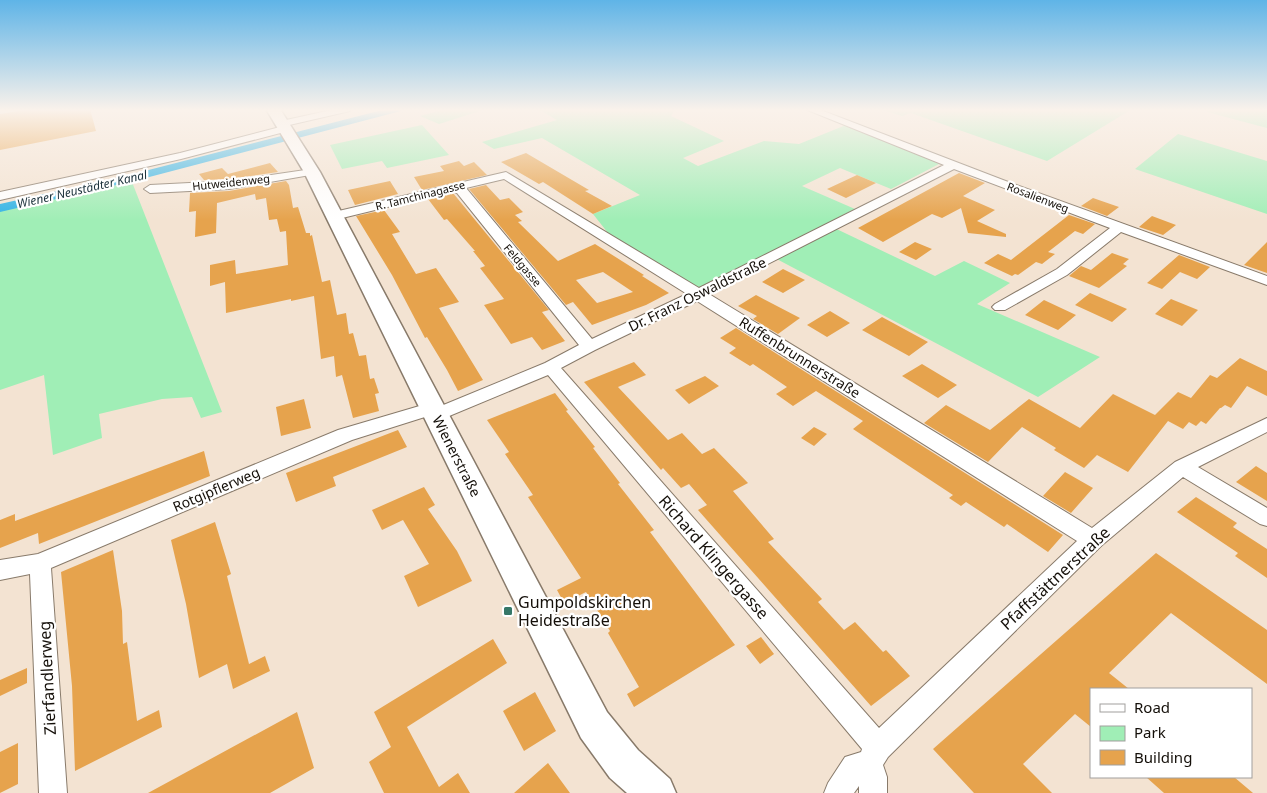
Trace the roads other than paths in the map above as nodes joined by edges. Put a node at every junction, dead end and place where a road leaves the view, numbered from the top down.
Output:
1 (227, 146) edge
2 (295, 146) edge
3 (904, 146) edge
4 (953, 165) junction
5 (312, 172) junction
6 (506, 175) joint
7 (454, 186) junction
8 (150, 190) dead end
9 (0, 196) edge
10 (334, 216) junction
11 (1119, 227) junction
12 (1267, 281) edge
13 (699, 294) junction
14 (1000, 307) dead end
15 (589, 346) junction
16 (551, 367) junction
17 (434, 411) junction
18 (1267, 424) edge
19 (1182, 467) junction
20 (1267, 518) edge
21 (1094, 540) junction
22 (40, 563) junction
23 (0, 570) edge
24 (873, 756) junction
25 (53, 793) edge
26 (656, 793) edge
27 (838, 793) edge
28 (873, 793) edge

1 - 9 street
2 - 5 street, Wienerstraße
3 - 4 street, Rosalienweg
4 - 11 street, Rosalienweg
4 - 13 street, Dr. Franz Oswaldstraße
5 - 8 street, Hutweidenweg
5 - 10 street, Wienerstraße
6 - 7 street, R. Tamchinagasse
6 - 13 street, Ruffenbrunnerstraße
7 - 10 street, R. Tamchinagasse
7 - 15 street, Feldgasse
10 - 17 street, Wienerstraße
11 - 12 street, Rosalienweg
11 - 14 street
13 - 15 street, Dr. Franz Oswaldstraße
13 - 21 street, Ruffenbrunnerstraße
15 - 16 street, Dr. Franz Oswaldstraße
16 - 17 street, Dr. Franz Oswaldstraße
16 - 24 street, Richard Klingergasse
17 - 22 street, Rotgipflerweg
17 - 26 street, Wienerstraße
18 - 19 street, Pfaffstättnerstraße
19 - 20 street
19 - 21 street, Pfaffstättnerstraße
21 - 24 street, Pfaffstättnerstraße
22 - 23 street, Rotgipflerweg
22 - 25 street, Zierfandlerweg
24 - 27 street, Pfaffstättnerstraße
24 - 28 street

